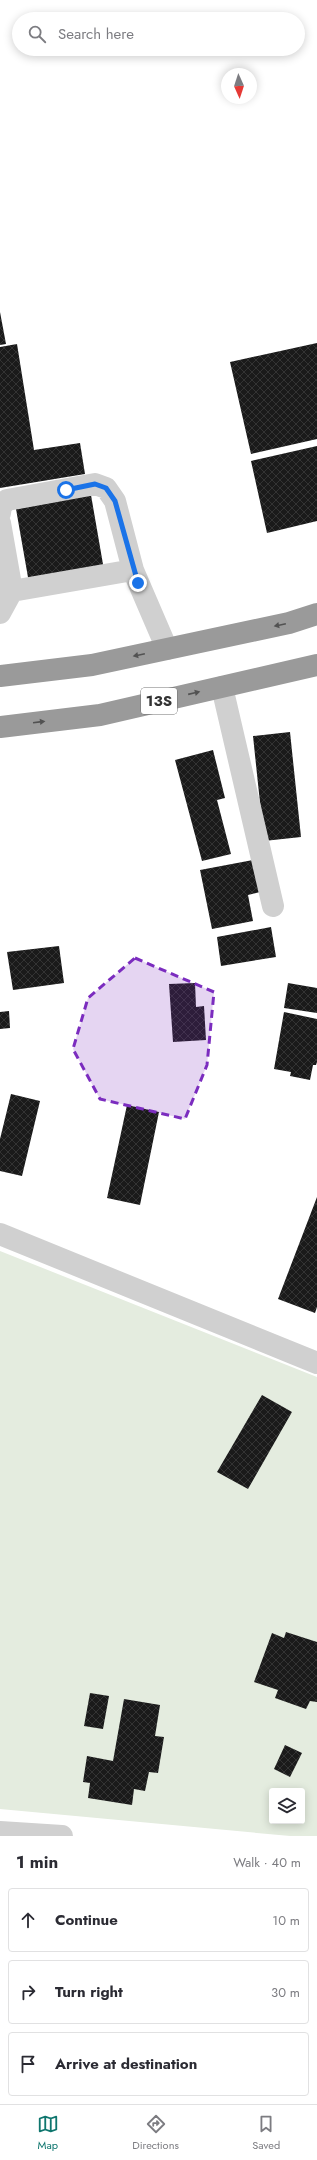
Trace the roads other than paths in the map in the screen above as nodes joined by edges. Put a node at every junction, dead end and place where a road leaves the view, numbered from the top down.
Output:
1 (0, 513) edge
2 (0, 523) edge
3 (133, 570) junction
4 (6, 592) edge
5 (0, 612) edge
6 (317, 614) edge
7 (167, 649) junction
8 (317, 665) edge
9 (0, 676) edge
10 (222, 687) junction
11 (0, 727) edge
12 (274, 906) dead end
13 (0, 1234) edge
14 (317, 1363) edge
15 (0, 1832) edge
16 (62, 1836) edge

1 - 3 street
2 - 4 street
3 - 4 street
3 - 7 street
4 - 5 street
6 -> 7 highway
7 -> 9 highway
8 - 10 highway, 13S
11 -> 10 highway, 13S
10 - 12 street
13 - 14 street
15 - 16 street

